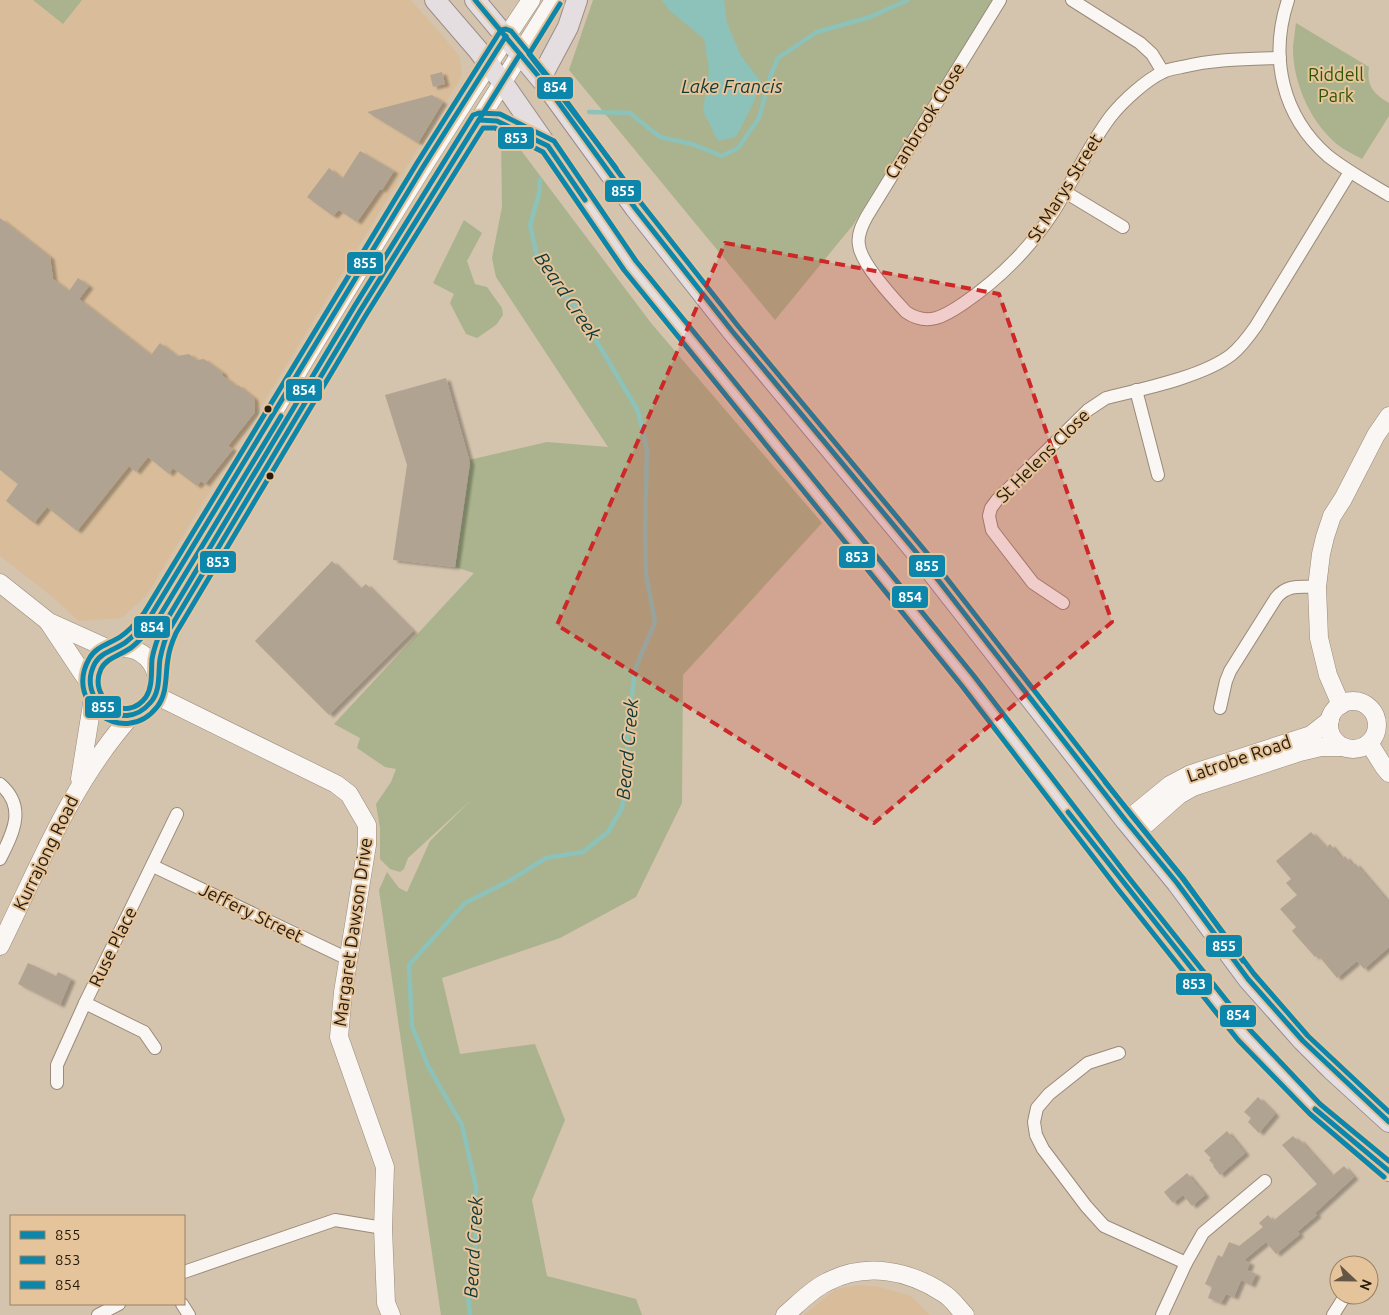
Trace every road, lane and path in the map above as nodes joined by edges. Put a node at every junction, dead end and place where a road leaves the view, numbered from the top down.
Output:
1 (435, 0) edge
2 (475, 0) edge
3 (530, 0) edge
4 (554, 0) edge
5 (577, 0) edge
6 (1000, 0) edge
7 (1072, 0) edge
8 (1288, 0) edge
9 (506, 36) junction
10 (520, 54) junction
11 (1280, 58) junction
12 (488, 64) junction
13 (1164, 72) junction
14 (502, 83) junction
15 (544, 84) junction
16 (479, 120) junction
17 (548, 146) junction
18 (1350, 172) junction
19 (1065, 192) junction
20 (1389, 195) edge
21 (1123, 227) dead end
22 (859, 246) joint
23 (1136, 390) junction
24 (1389, 416) edge
25 (1158, 475) dead end
26 (0, 583) edge
27 (1317, 587) junction
28 (1063, 603) dead end
29 (49, 622) junction
30 (115, 649) junction
31 (156, 687) junction
32 (91, 690) junction
33 (1220, 708) dead end
34 (1336, 712) junction
35 (132, 715) junction
36 (1369, 742) junction
37 (1344, 747) junction
38 (1389, 773) edge
39 (0, 784) edge
40 (78, 787) junction
41 (177, 814) dead end
42 (1131, 827) junction
43 (0, 859) edge
44 (153, 866) junction
45 (0, 946) edge
46 (348, 960) junction
47 (85, 1003) junction
48 (155, 1048) dead end
49 (1119, 1053) dead end
50 (56, 1083) dead end
51 (1389, 1122) edge
52 (1389, 1171) edge
53 (1265, 1181) dead end
54 (383, 1228) junction
55 (1186, 1263) junction
56 (185, 1272) edge
57 (117, 1305) edge
58 (98, 1315) edge
59 (391, 1315) edge
60 (785, 1315) edge
61 (965, 1315) edge
62 (1162, 1315) edge

1 - 12 main road
2 - 9 main road
3 - 9 street
4 - 10 street
5 - 15 main road
6 - 22 street, Cranbrook Close
7 - 13 street
8 - 11 street
9 - 10 main road
9 - 12 street
10 - 14 street
10 - 15 main road
11 - 13 street, St Marys Street
11 - 18 street
12 - 14 main road
12 - 30 street
13 - 19 street, St Marys Street
14 - 16 street
14 - 17 main road
15 - 42 main road
16 - 17 main road
16 - 31 street
17 - 52 main road
18 - 20 street
18 - 23 street, St Helens Close
19 - 21 street
19 - 22 street, St Marys Street
23 - 25 street
23 - 28 street, St Helens Close
24 - 27 street
26 - 29 street
27 - 33 street
27 - 34 street
29 - 30 street
29 - 32 street
30 - 31 street
30 - 32 street
31 - 35 street
31 - 46 street, Margaret Dawson Drive
32 - 35 street
32 - 40 street
34 - 36 street
34 - 37 street
34 - 42 street, Latrobe Road
35 - 40 street
36 - 37 street
36 - 38 street
37 - 42 street, Latrobe Road
39 - 43 street
40 - 45 street, Kurrajong Road
41 - 44 street, Ruse Place
42 - 51 main road
44 - 46 street, Jeffery Street
44 - 47 street, Ruse Place
46 - 54 street, Margaret Dawson Drive
47 - 48 street
47 - 50 street, Ruse Place
49 - 55 street
53 - 55 street
54 - 56 street
54 - 59 street, Margaret Dawson Drive
55 - 62 street
57 - 58 street
60 - 61 street

